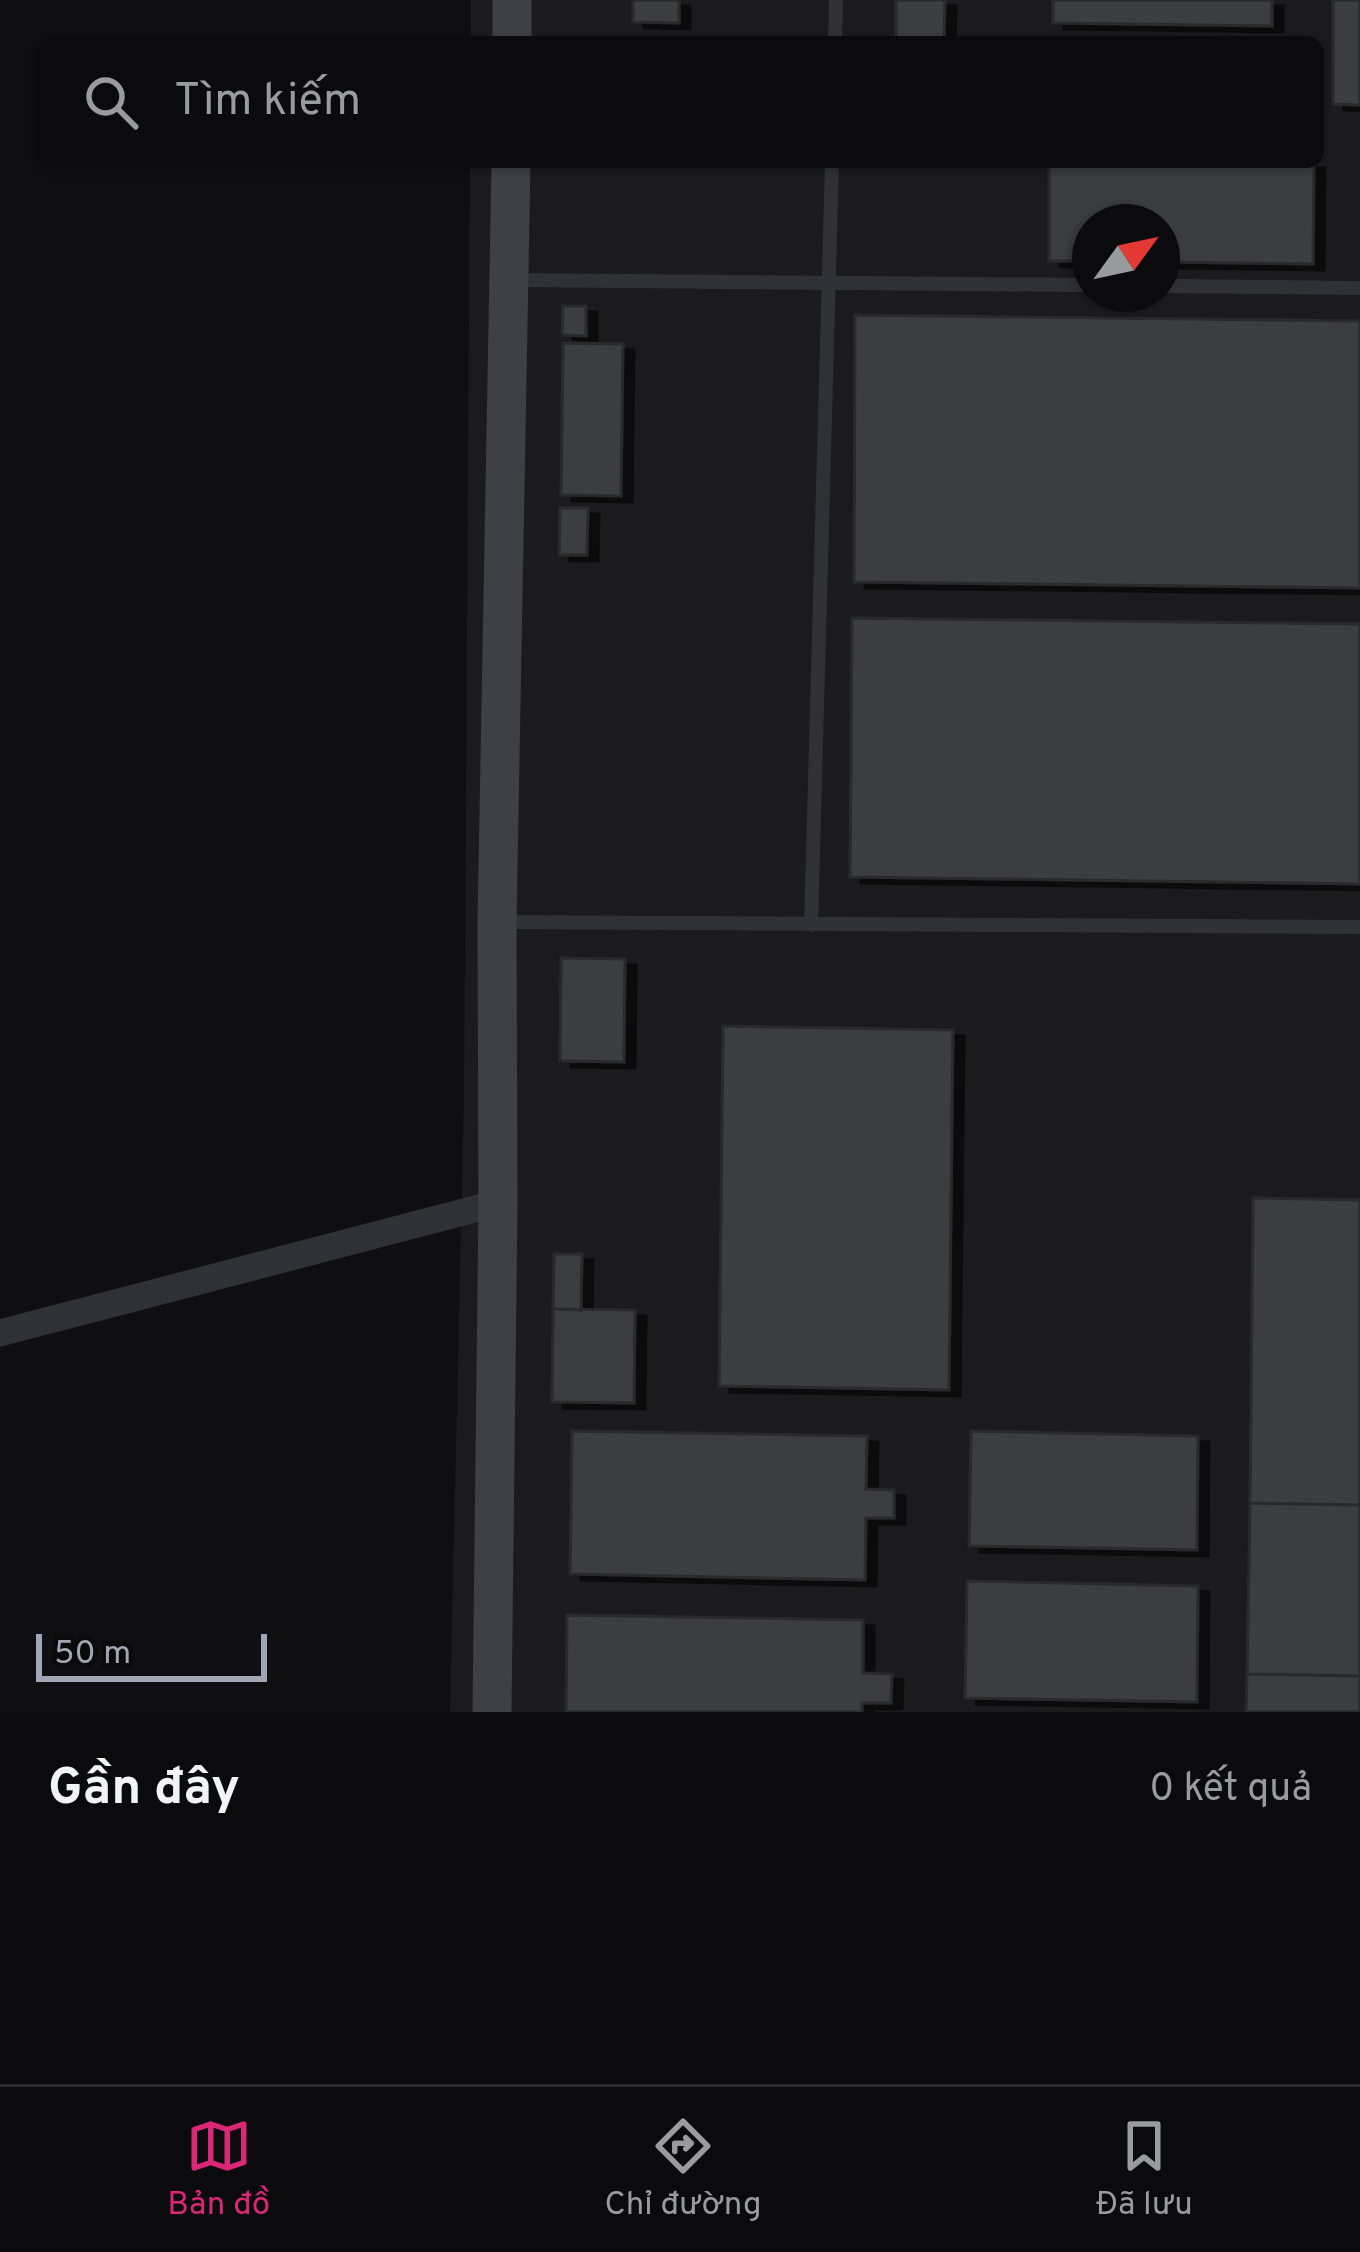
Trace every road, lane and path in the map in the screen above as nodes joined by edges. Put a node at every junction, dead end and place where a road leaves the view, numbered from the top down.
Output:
1 (512, 0) edge
2 (836, 0) edge
3 (512, 36) edge
4 (835, 36) edge
5 (511, 168) edge
6 (832, 168) edge
7 (511, 280) junction
8 (829, 283) junction
9 (1072, 285) edge
10 (1180, 286) edge
11 (1360, 288) edge
12 (497, 922) junction
13 (811, 925) junction
14 (1360, 927) edge
15 (497, 1203) junction
16 (0, 1334) edge
17 (493, 1712) edge

1 - 3 street
2 - 4 lane
5 - 7 street
6 - 8 lane
7 - 8 lane
7 - 12 street
8 - 9 lane
8 - 13 lane
10 - 11 lane
12 - 13 lane
12 - 15 street
13 - 14 lane
15 - 16 street
15 - 17 street

